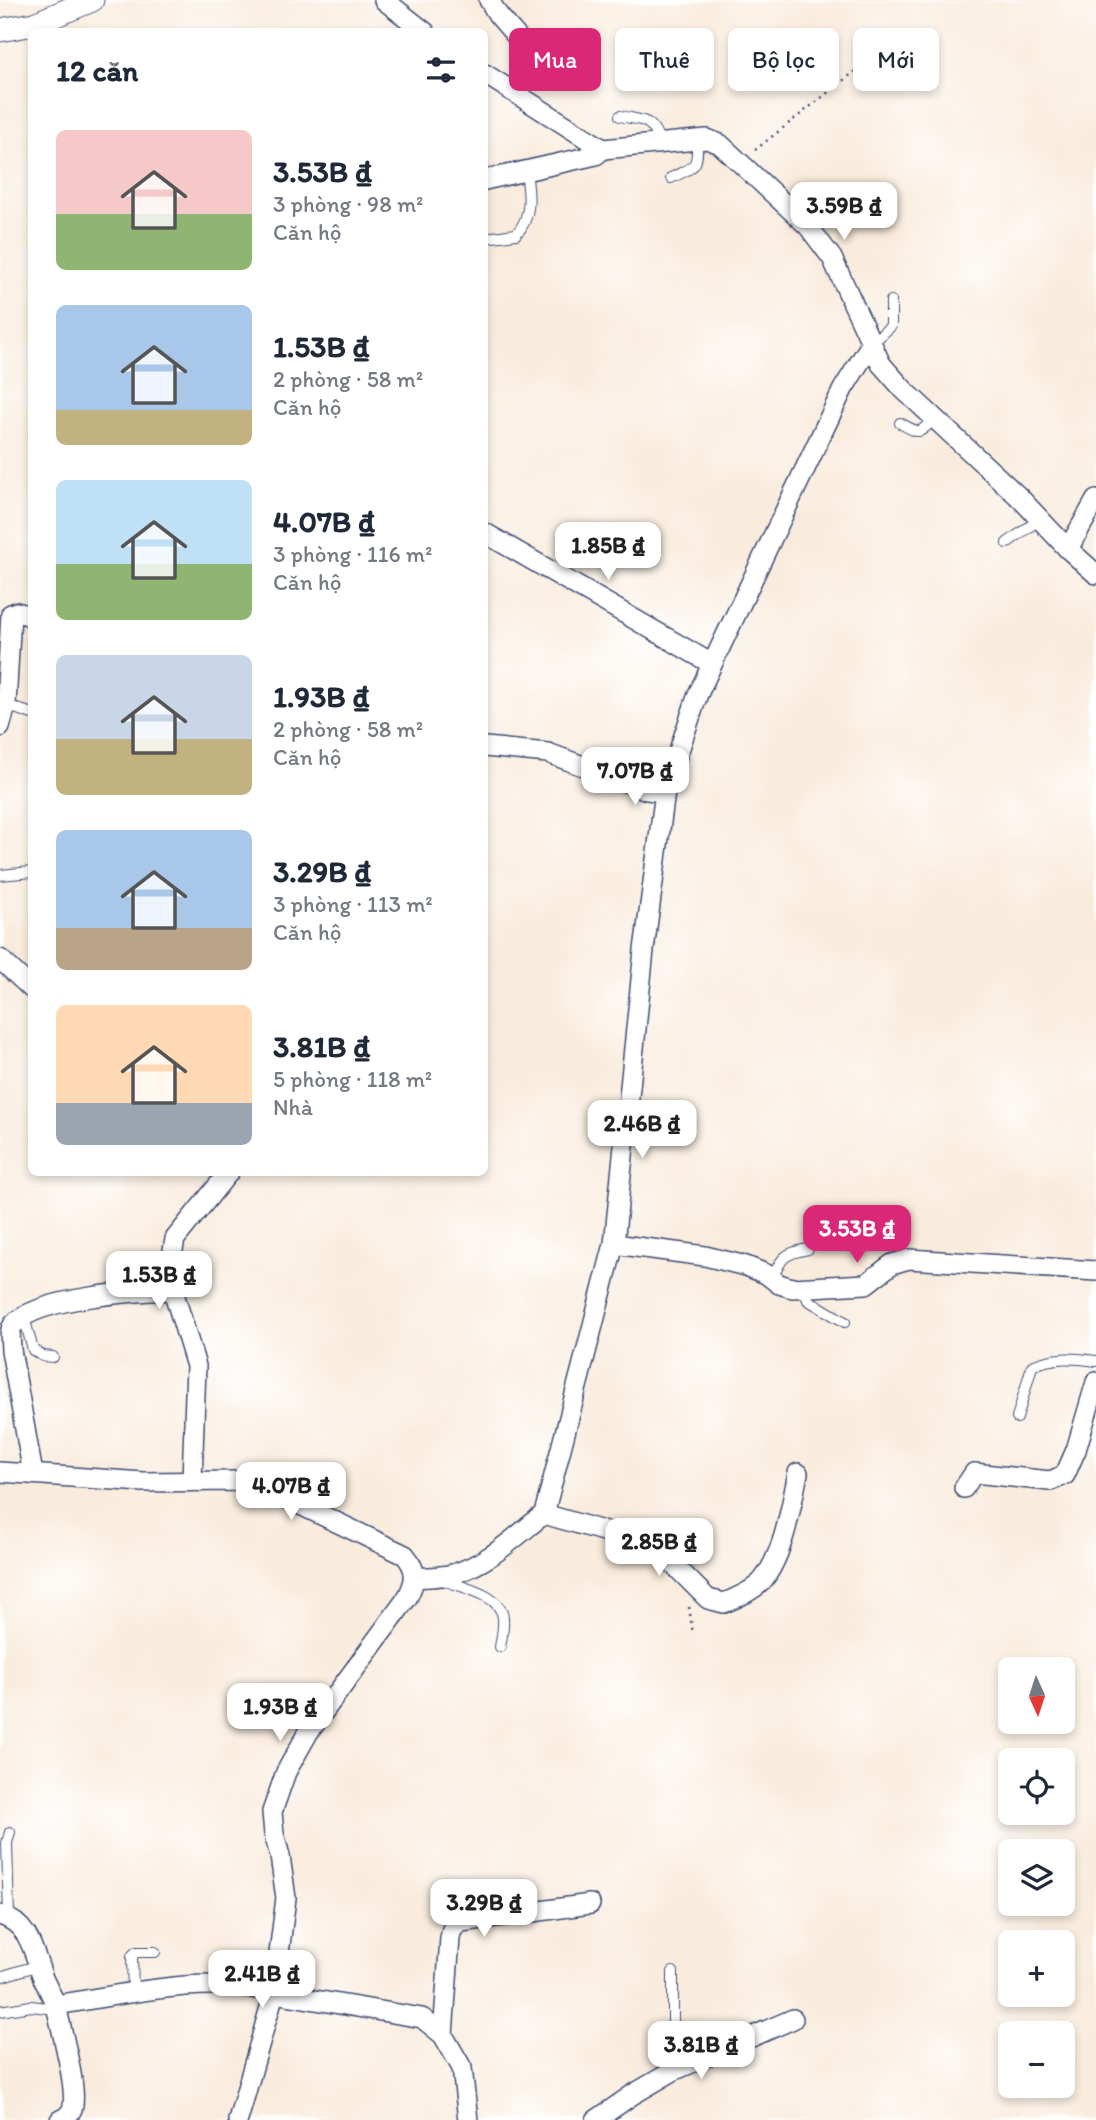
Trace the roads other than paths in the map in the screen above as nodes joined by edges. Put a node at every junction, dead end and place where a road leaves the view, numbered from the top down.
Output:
1 (92, 0) edge
2 (384, 0) edge
3 (489, 0) edge
4 (420, 28) edge
5 (509, 28) edge
6 (0, 30) edge
7 (488, 76) edge
8 (620, 116) dead end
9 (697, 139) junction
10 (660, 143) junction
11 (603, 149) junction
12 (526, 171) junction
13 (671, 178) dead end
14 (488, 179) edge
15 (488, 238) edge
16 (891, 301) dead end
17 (871, 344) junction
18 (934, 418) junction
19 (900, 423) dead end
20 (1096, 500) edge
21 (1040, 519) junction
22 (488, 535) edge
23 (1007, 543) dead end
24 (1068, 549) junction
25 (1096, 574) edge
26 (28, 614) edge
27 (712, 664) junction
28 (6, 705) junction
29 (28, 713) edge
30 (0, 727) edge
31 (488, 747) edge
32 (665, 792) junction
33 (28, 872) edge
34 (0, 874) edge
35 (0, 959) edge
36 (28, 985) edge
37 (226, 1176) edge
38 (614, 1244) junction
39 (808, 1249) dead end
40 (1096, 1271) edge
41 (772, 1279) junction
42 (804, 1287) junction
43 (173, 1290) junction
44 (24, 1317) junction
45 (845, 1322) dead end
46 (53, 1357) dead end
47 (1096, 1361) edge
48 (1096, 1382) edge
49 (1017, 1418) dead end
50 (0, 1472) edge
51 (798, 1473) dead end
52 (33, 1474) junction
53 (192, 1481) junction
54 (964, 1488) dead end
55 (544, 1514) junction
56 (424, 1577) junction
57 (500, 1647) dead end
58 (10, 1832) dead end
59 (590, 1904) dead end
60 (5, 1917) edge
61 (155, 1952) dead end
62 (39, 1965) junction
63 (673, 1972) dead end
64 (0, 1978) edge
65 (133, 1993) junction
66 (274, 1993) junction
67 (56, 2007) junction
68 (0, 2011) edge
69 (793, 2019) dead end
70 (443, 2035) junction
71 (673, 2071) junction
72 (60, 2120) edge
73 (238, 2120) edge
74 (468, 2120) edge
75 (596, 2120) edge

1 - 6 street
2 - 4 street
3 - 5 street
7 - 11 street
8 - 10 lane
9 - 10 street
9 - 13 lane
9 - 17 street
10 - 11 street
11 - 12 street
12 - 14 street
12 - 15 lane
16 - 17 lane
17 - 18 street
17 - 27 street
18 - 19 lane
18 - 21 street
20 - 24 street
21 - 23 lane
21 - 24 street
22 - 27 street
24 - 25 street
26 - 28 street
27 - 32 street
28 - 29 lane
28 - 30 street
31 - 32 street
32 - 38 street
33 - 34 lane
35 - 36 street
37 - 43 street
38 - 41 street
38 - 55 street
39 - 41 lane
40 - 42 street
41 - 42 street
42 - 45 lane
43 - 44 street
43 - 53 street
44 - 46 lane
44 - 52 street
47 - 49 lane
48 - 54 street
50 - 52 street
51 - 55 street
52 - 53 street
53 - 56 street
55 - 56 street
56 - 57 lane
56 - 66 street
58 - 60 lane
59 - 70 street
60 - 62 street
61 - 65 lane
62 - 64 lane
62 - 67 street
63 - 71 lane
65 - 66 street
65 - 67 street
66 - 70 street
66 - 73 street
67 - 68 lane
67 - 72 street
69 - 71 street
70 - 74 street
71 - 75 street

